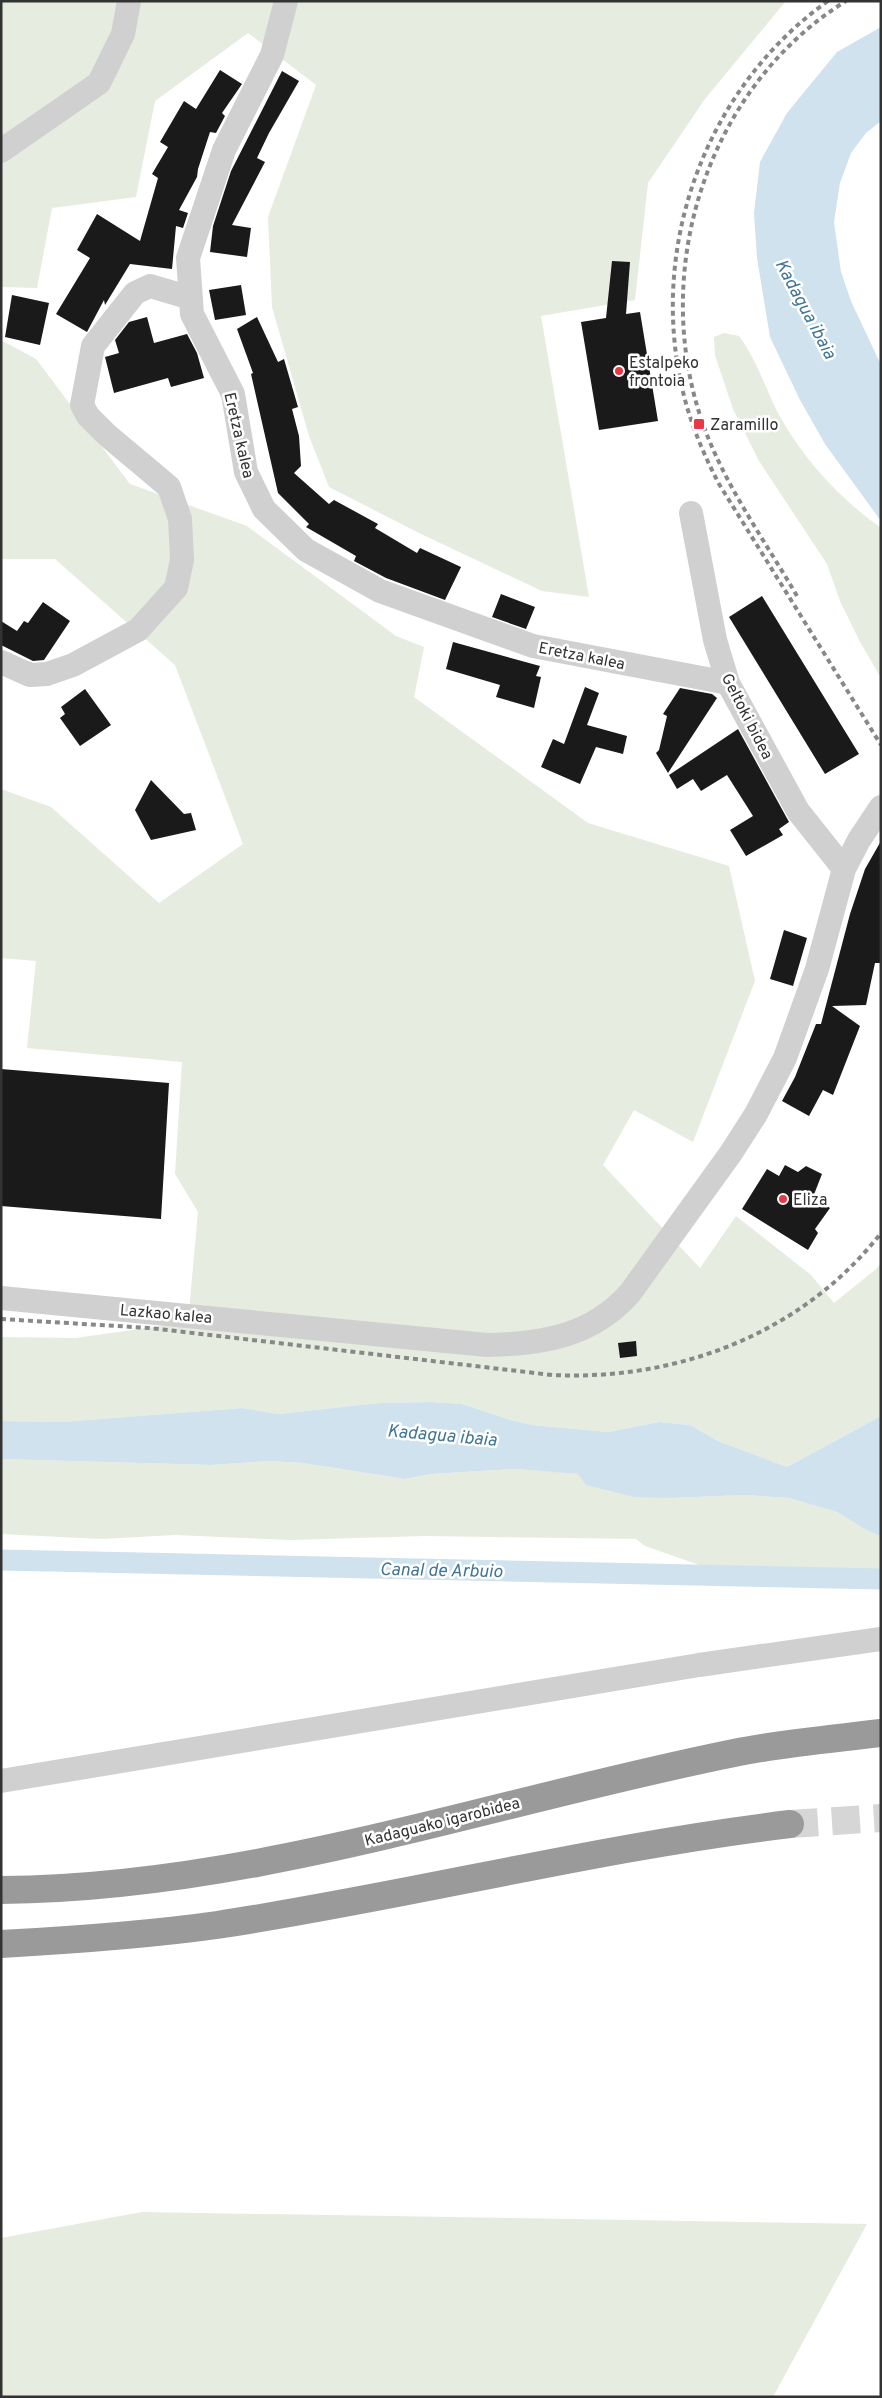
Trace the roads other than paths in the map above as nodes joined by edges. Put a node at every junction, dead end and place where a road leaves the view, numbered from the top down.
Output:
1 (129, 1) edge
2 (286, 1) edge
3 (1, 151) edge
4 (191, 298) junction
5 (691, 513) dead end
6 (1, 662) edge
7 (728, 683) junction
8 (881, 807) edge
9 (844, 869) junction
10 (1, 1298) edge
11 (881, 1639) edge
12 (881, 1733) edge
13 (1, 1781) edge
14 (790, 1824) tunnel mouth
15 (1, 1890) edge
16 (1, 1944) edge

1 - 3 street
2 - 4 street, Eretza kalea
4 - 6 street
4 - 7 street, Eretza kalea
5 - 7 street, Geltoki bidea
7 - 9 street, Geltoki bidea
8 - 9 street, Lazkao kalea
9 - 10 street, Lazkao kalea
11 - 13 street
12 - 15 highway, Kadaguako igarobidea
14 - 16 highway

